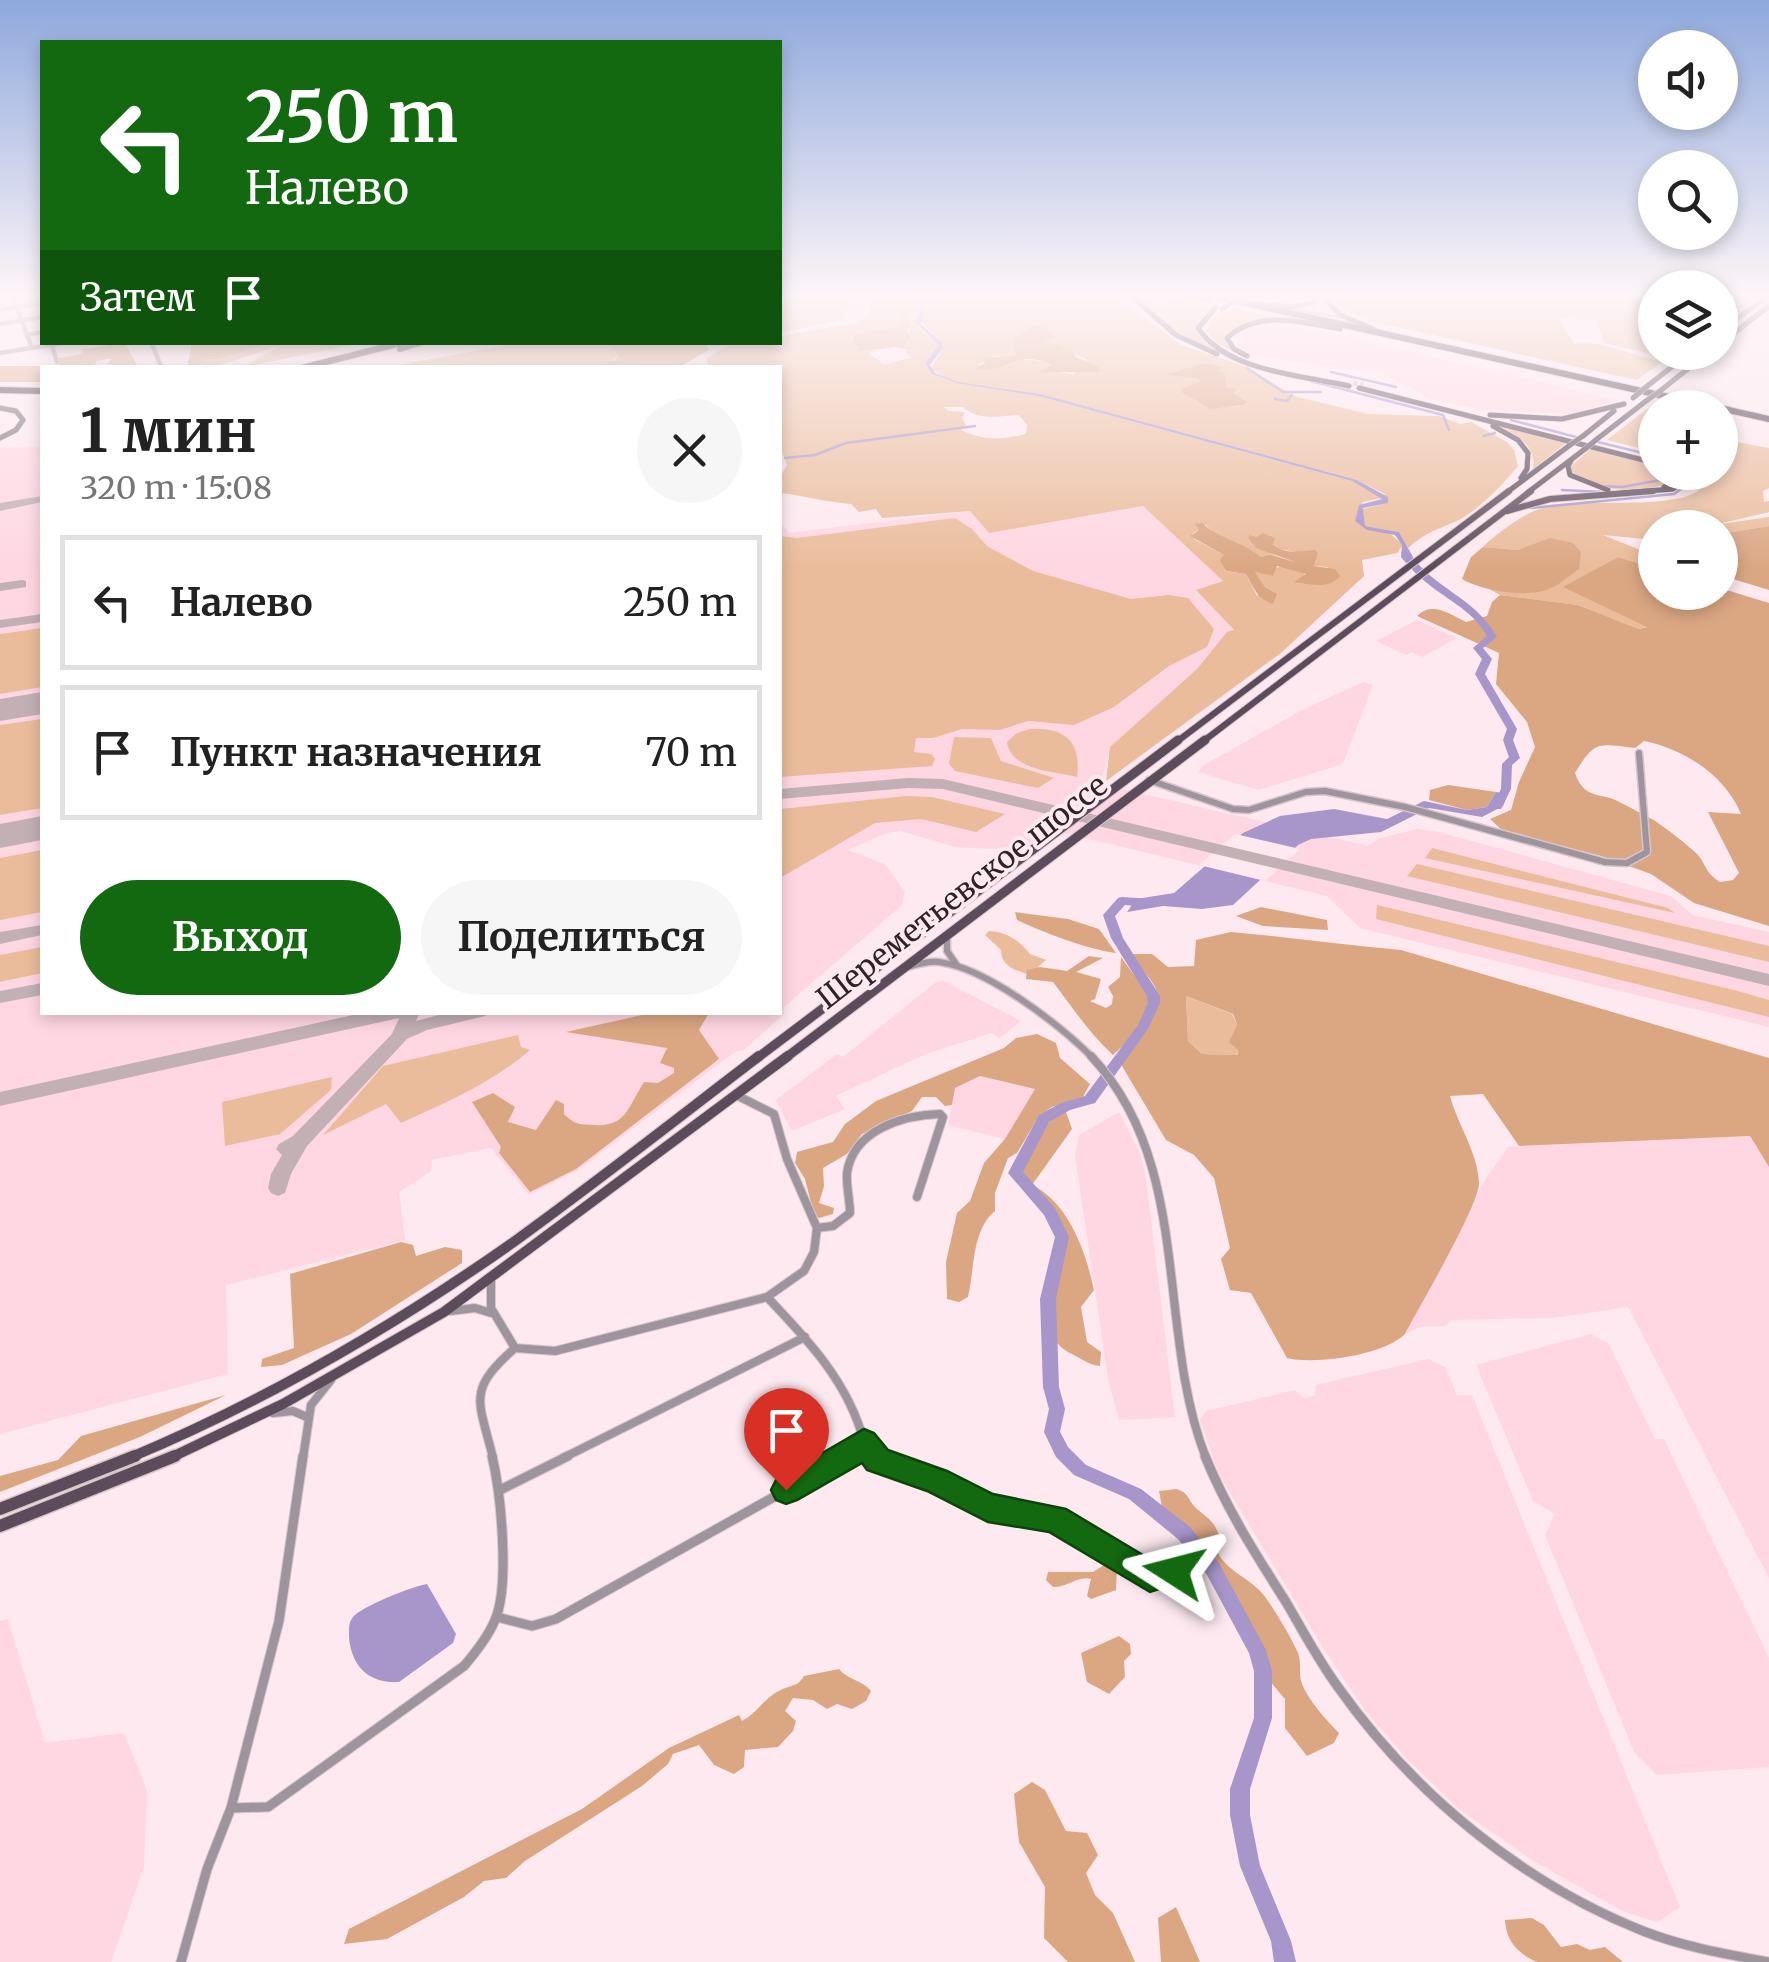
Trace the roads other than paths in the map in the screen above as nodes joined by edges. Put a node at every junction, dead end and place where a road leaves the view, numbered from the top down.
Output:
1 (1358, 386) tunnel mouth
2 (1358, 386) tunnel mouth
3 (1591, 386) edge
4 (1611, 386) edge
5 (1649, 386) edge
6 (1666, 386) edge
7 (1638, 392) edge
8 (0, 393) edge
9 (40, 394) edge
10 (1638, 396) edge
11 (1624, 404) junction
12 (0, 408) edge
13 (1462, 411) junction
14 (1453, 412) junction
15 (1738, 414) edge
16 (1769, 421) edge
17 (1583, 436) joint
18 (0, 438) edge
19 (1596, 439) joint
20 (1570, 446) joint
21 (1585, 449) joint
22 (1574, 457) junction
23 (1638, 457) edge
24 (1638, 457) edge
25 (1512, 488) junction
26 (1638, 488) edge
27 (1661, 490) edge
28 (1494, 516) junction
29 (1190, 731) junction
30 (1205, 736) junction
31 (1639, 753) dead end
32 (1148, 780) junction
33 (947, 938) junction
34 (907, 968) junction
35 (960, 968) junction
36 (736, 1095) junction
37 (917, 1198) dead end
38 (817, 1228) junction
39 (513, 1242) junction
40 (525, 1254) junction
41 (492, 1279) junction
42 (767, 1297) junction
43 (444, 1312) junction
44 (493, 1313) junction
45 (805, 1338) junction
46 (515, 1348) junction
47 (332, 1380) junction
48 (265, 1415) junction
49 (310, 1419) junction
50 (864, 1442) junction
51 (500, 1490) junction
52 (0, 1509) edge
53 (0, 1526) edge
54 (1190, 1562) dead end
55 (497, 1618) junction
56 (231, 1808) junction
57 (181, 1962) edge
58 (1769, 1962) edge

1 - 13 main road
2 - 14 main road
3 - 10 highway
4 - 7 highway
5 - 11 main road, Шереметьевское шоссе, bridge
6 - 19 main road, Шереметьевское шоссе, bridge
8 - 9 highway
11 - 13 main road
11 - 17 main road, Шереметьевское шоссе
12 - 18 street
13 - 23 main road
14 - 24 main road
14 - 25 main road
15 - 16 highway
17 - 20 main road, Шереметьевское шоссе, bridge
19 - 21 main road, Шереметьевское шоссе, bridge
20 - 25 main road, Шереметьевское шоссе
21 - 22 main road, Шереметьевское шоссе
22 - 26 main road
22 - 28 main road, Шереметьевское шоссе
25 - 29 main road, Шереметьевское шоссе
27 - 28 main road
28 - 30 main road, Шереметьевское шоссе
29 - 30 street
29 - 39 main road, Шереметьевское шоссе
30 - 32 main road, Шереметьевское шоссе
31 - 32 street
32 - 33 main road, Шереметьевское шоссе
33 - 34 main road, Шереметьевское шоссе
33 - 35 street
34 - 35 street
34 - 36 main road, Шереметьевское шоссе
35 - 58 street
36 - 38 street
36 - 40 main road, Шереметьевское шоссе
37 - 38 street
38 - 42 street
39 - 40 street
39 - 52 main road, Шереметьевское шоссе
40 - 41 main road, Шереметьевское шоссе
41 - 43 main road, Шереметьевское шоссе
41 - 44 street
42 - 45 street
42 - 46 street
43 - 44 street
43 - 47 main road, Шереметьевское шоссе
44 - 46 street
45 - 50 street
45 - 51 street
46 - 51 street
47 - 48 main road, Шереметьевское шоссе
47 - 49 street
48 - 49 street
48 - 53 main road, Шереметьевское шоссе
49 - 56 street
50 - 54 street
50 - 55 street
51 - 55 street
55 - 56 street
56 - 57 street

